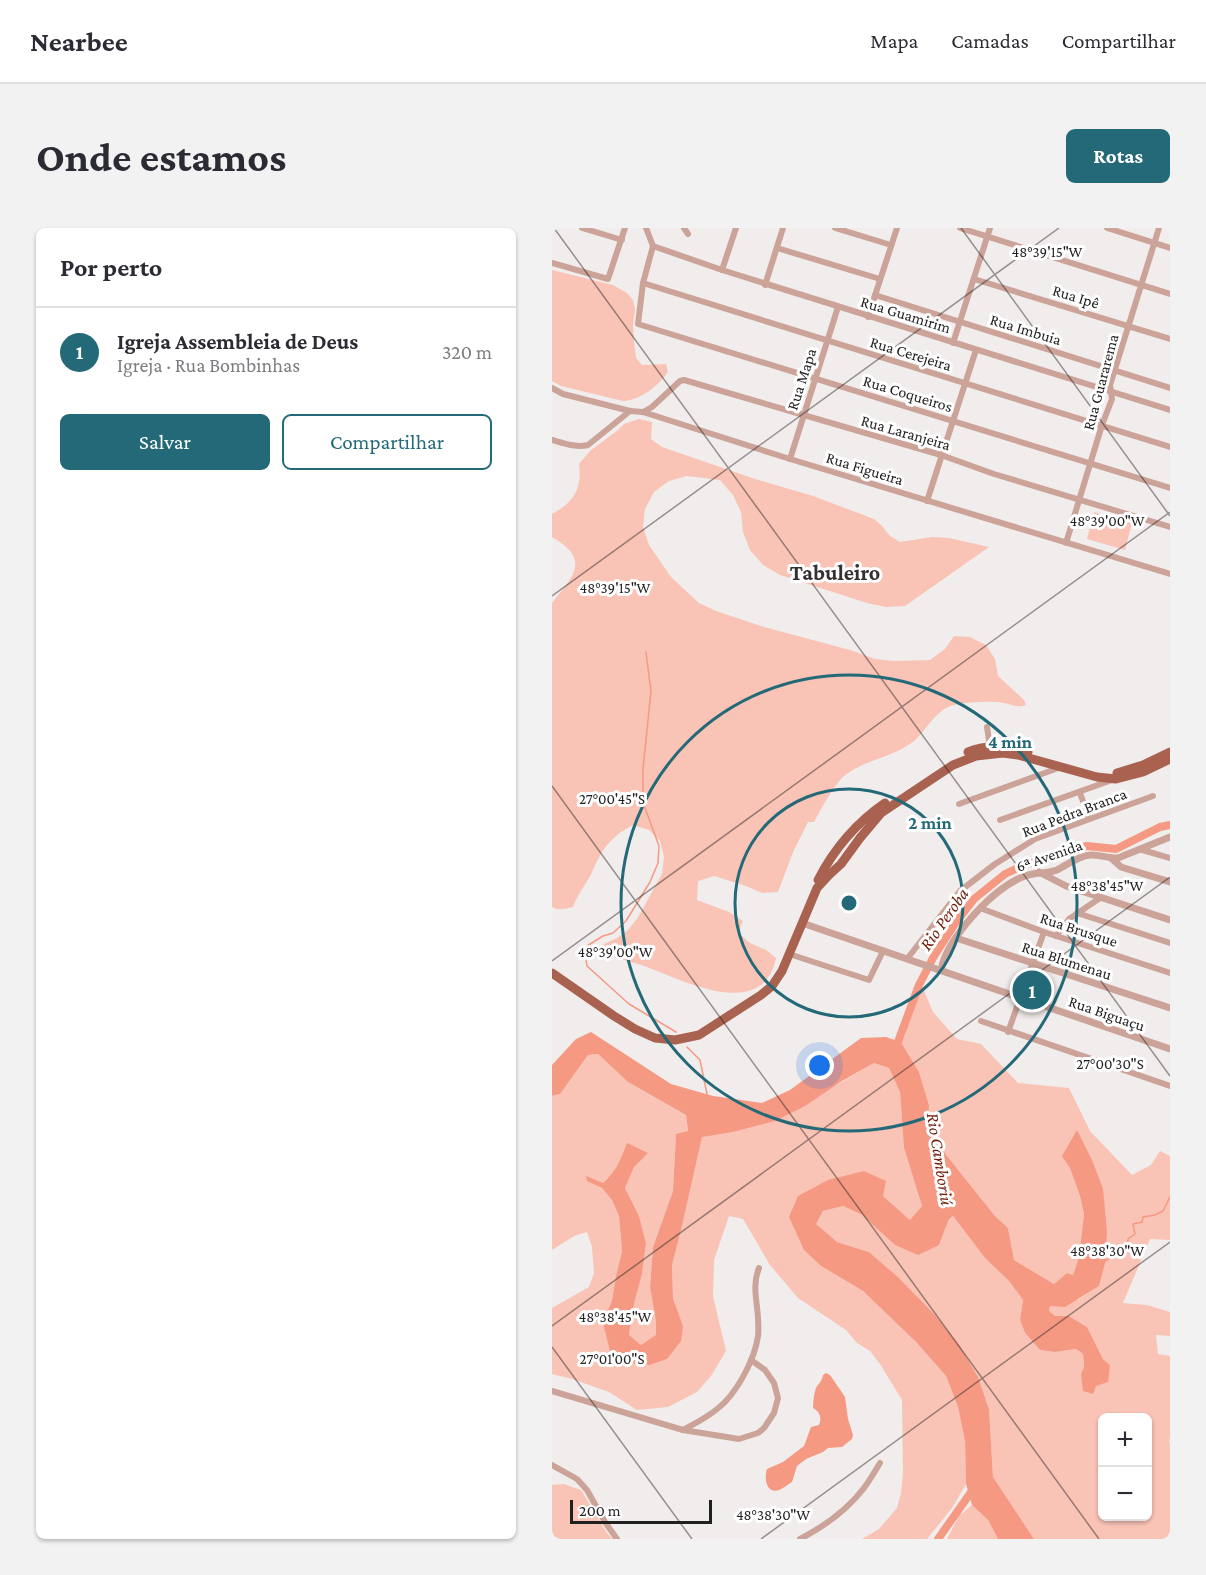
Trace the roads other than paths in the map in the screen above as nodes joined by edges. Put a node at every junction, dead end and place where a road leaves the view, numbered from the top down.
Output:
1 (582, 228) edge
2 (625, 228) edge
3 (646, 228) edge
4 (736, 228) edge
5 (783, 228) edge
6 (835, 228) edge
7 (897, 228) edge
8 (960, 228) edge
9 (990, 228) edge
10 (1107, 228) edge
11 (1159, 228) edge
12 (987, 236) junction
13 (622, 240) junction
14 (1155, 243) junction
15 (891, 245) junction
16 (653, 246) junction
17 (777, 248) junction
18 (1170, 248) edge
19 (552, 263) edge
20 (722, 270) junction
21 (880, 279) junction
22 (974, 279) junction
23 (644, 283) junction
24 (765, 285) junction
25 (1142, 285) junction
26 (1170, 294) edge
27 (875, 295) junction
28 (838, 307) junction
29 (868, 317) junction
30 (960, 322) junction
31 (1129, 327) junction
32 (1170, 339) edge
33 (827, 341) junction
34 (953, 344) junction
35 (976, 350) junction
36 (1115, 370) junction
37 (815, 379) junction
38 (965, 384) junction
39 (552, 388) edge
40 (1170, 388) edge
41 (1111, 392) junction
42 (1170, 410) edge
43 (630, 411) junction
44 (644, 412) junction
45 (803, 416) junction
46 (953, 422) junction
47 (1102, 425) junction
48 (552, 440) edge
49 (1170, 447) edge
50 (941, 455) junction
51 (790, 459) junction
52 (1091, 464) junction
53 (1170, 488) edge
54 (1079, 499) junction
55 (927, 501) junction
56 (1170, 527) edge
57 (1066, 543) junction
58 (1170, 574) edge
59 (987, 727) dead end
60 (990, 747) junction
61 (1170, 752) edge
62 (1170, 759) edge
63 (1061, 767) junction
64 (1116, 779) junction
65 (1080, 793) junction
66 (1153, 796) dead end
67 (959, 804) dead end
68 (1089, 818) junction
69 (1000, 820) dead end
70 (851, 831) junction
71 (1170, 837) edge
72 (860, 838) junction
73 (1139, 849) junction
74 (833, 854) junction
75 (1111, 858) junction
76 (1170, 858) edge
77 (844, 860) junction
78 (1040, 872) junction
79 (1170, 882) edge
80 (817, 888) junction
81 (1100, 898) junction
82 (980, 908) junction
83 (1077, 913) junction
84 (1170, 920) edge
85 (802, 923) junction
86 (1044, 932) junction
87 (1056, 936) junction
88 (956, 938) junction
89 (1170, 943) edge
90 (883, 951) junction
91 (789, 954) junction
92 (907, 959) junction
93 (1033, 963) junction
94 (937, 969) junction
95 (552, 973) edge
96 (1170, 973) edge
97 (1020, 998) junction
98 (1170, 1008) edge
99 (981, 1022) dead end
100 (1008, 1032) junction
101 (1170, 1048) edge
102 (1170, 1086) edge
103 (759, 1268) dead end
104 (750, 1360) junction
105 (552, 1391) edge
106 (683, 1430) junction
107 (880, 1463) dead end
108 (552, 1465) edge
109 (617, 1539) edge
110 (800, 1539) edge

1 - 13 street
2 - 13 street
3 - 16 street
4 - 20 street
5 - 17 street
6 - 15 street
7 - 15 street
8 - 12 street
9 - 12 street
10 - 14 street
11 - 14 street, Rua Guararema
12 - 22 street
12 - 25 street
13 - 19 street
14 - 18 street
14 - 25 street, Rua Guararema
15 - 21 street
16 - 20 street, Rua Guamirim
16 - 23 street
17 - 21 street
17 - 24 street
20 - 24 street, Rua Guamirim
21 - 27 street
22 - 30 street
22 - 31 street, Rua Ipê
23 - 33 street, Rua Cerejeira
23 - 37 street, Rua Coqueiros
24 - 28 street, Rua Guamirim
25 - 26 street
25 - 31 street, Rua Guararema
27 - 29 street
27 - 30 street, Rua Imbuia
28 - 29 street, Rua Guamirim
28 - 33 street, Rua Mapa
29 - 34 street, Rua Guamirim
30 - 34 street
30 - 36 street, Rua Imbuia
31 - 32 street, Rua Ipê
31 - 36 street, Rua Guararema
33 - 37 street, Rua Mapa
33 - 38 street, Rua Cerejeira
34 - 35 street, Rua Guamirim
35 - 38 street
35 - 41 street, Rua Guamirim
36 - 40 street, Rua Imbuia
36 - 41 street, Rua Guararema
37 - 45 street, Rua Mapa
37 - 46 street, Rua Coqueiros
38 - 46 street
38 - 47 street, Rua Cerejeira
39 - 43 street, Rua Figueira
41 - 42 street, Rua Guamirim
41 - 47 street, Rua Guararema
43 - 44 street, Rua Figueira
43 - 48 street
44 - 45 street, Rua Laranjeira
44 - 51 street, Rua Figueira
45 - 50 street, Rua Laranjeira
45 - 51 street, Rua Mapa
46 - 50 street
46 - 52 street, Rua Coqueiros
47 - 49 street, Rua Cerejeira
47 - 52 street, Rua Guararema
50 - 54 street, Rua Laranjeira
50 - 55 street
51 - 55 street, Rua Figueira
52 - 53 street, Rua Coqueiros
52 - 54 street, Rua Guararema
54 - 56 street, Rua Laranjeira
54 - 57 street, Rua Guararema
55 - 57 street, Rua Figueira
57 - 58 street, Rua Figueira
59 - 60 street
60 - 61 main road
60 - 70 main road
62 - 64 main road
63 - 64 main road
63 - 67 street
63 - 72 main road
64 - 65 street
65 - 68 street
65 - 69 street
66 - 68 street, Rua Pedra Branca
68 - 92 street, Rua Pedra Branca
70 - 72 main road
70 - 74 main road
71 - 73 street, 6ª Avenida
72 - 77 main road
73 - 75 street, 6ª Avenida
73 - 76 street
74 - 77 main road
74 - 80 main road
75 - 78 street, 6ª Avenida
75 - 79 street
77 - 80 main road
78 - 81 street
78 - 82 street, 6ª Avenida
80 - 85 main road
81 - 83 street
81 - 84 street
82 - 86 street, Rua Brusque
82 - 88 street, 6ª Avenida
83 - 87 street
83 - 89 street
85 - 90 street, Rua Biguaçu
85 - 91 main road
86 - 87 street, Rua Brusque
86 - 93 street
87 - 96 street, Rua Brusque
88 - 93 street, Rua Blumenau
88 - 94 street, 6ª Avenida
90 - 91 street
90 - 92 street, Rua Biguaçu
91 - 95 main road
92 - 94 street, Rua Biguaçu
93 - 97 street
93 - 98 street, Rua Blumenau
94 - 97 street, Rua Biguaçu
97 - 100 street
97 - 101 street, Rua Biguaçu
99 - 100 street
100 - 102 street
103 - 104 street
104 - 106 street
104 - 106 street
105 - 106 street
107 - 110 street
108 - 109 street

